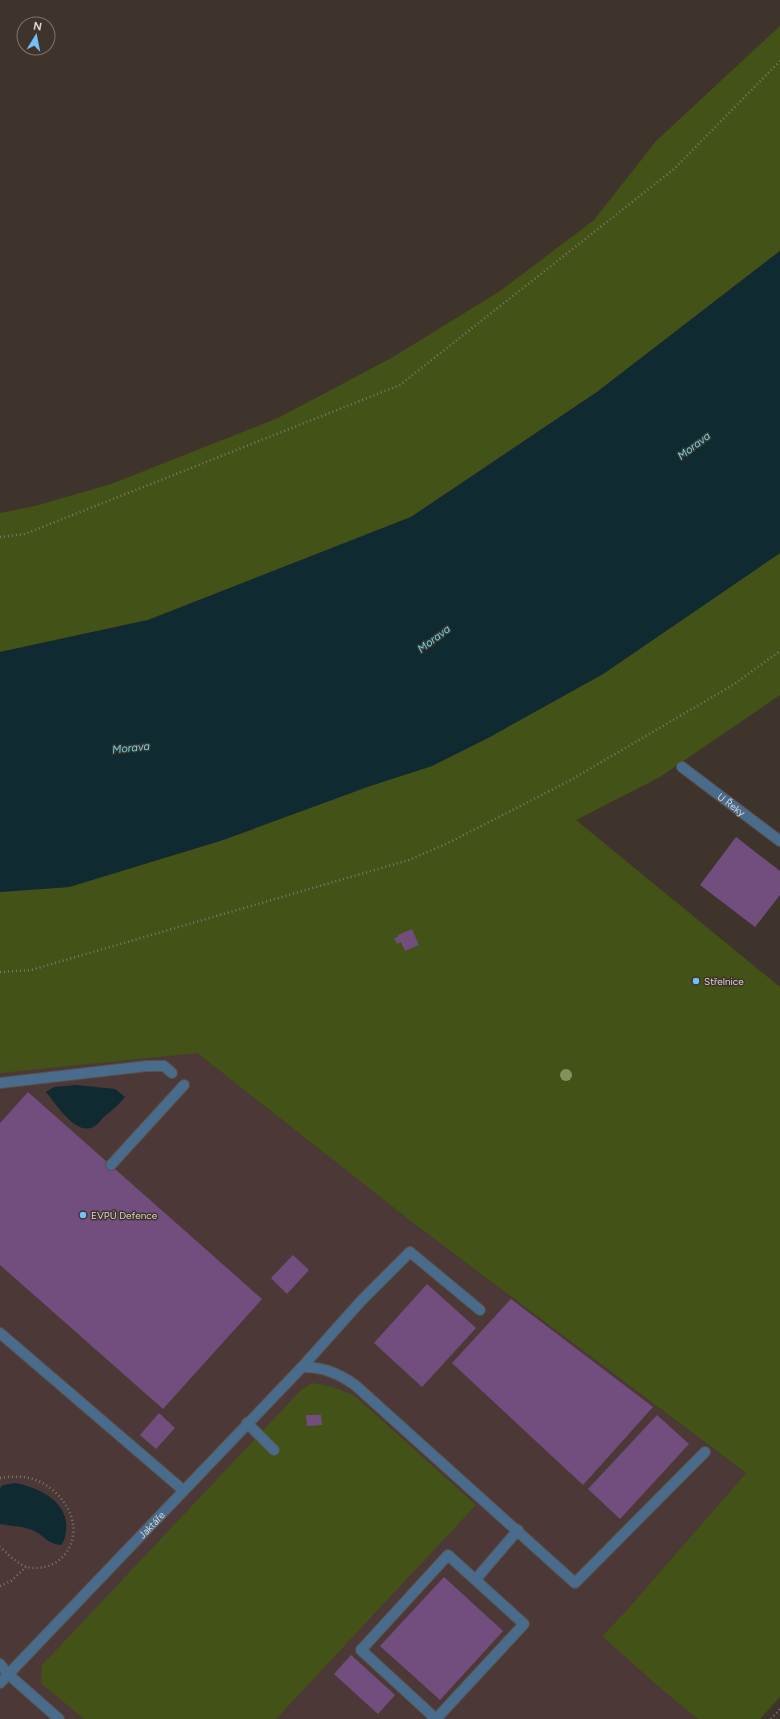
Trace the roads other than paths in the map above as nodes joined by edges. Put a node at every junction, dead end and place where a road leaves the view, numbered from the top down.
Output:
1 (682, 767) dead end
2 (780, 842) edge
3 (172, 1073) dead end
4 (0, 1084) edge
5 (184, 1085) dead end
6 (111, 1165) dead end
7 (480, 1310) dead end
8 (0, 1333) edge
9 (302, 1367) junction
10 (247, 1423) junction
11 (274, 1450) dead end
12 (705, 1452) dead end
13 (183, 1490) junction
14 (518, 1530) junction
15 (476, 1579) junction
16 (0, 1664) edge
17 (8, 1674) junction
18 (0, 1683) edge
19 (59, 1719) edge
20 (436, 1719) edge

1 - 2 street, U Řeky
3 - 4 street
5 - 6 street
7 - 9 street, Jaktáře
8 - 13 street
9 - 10 street, Jaktáře
9 - 14 street
10 - 11 street
10 - 13 street, Jaktáře
12 - 14 street
13 - 17 street, Jaktáře
14 - 15 street
15 - 20 street
15 - 20 street
16 - 17 street
17 - 18 street, Jaktáře
17 - 19 street

